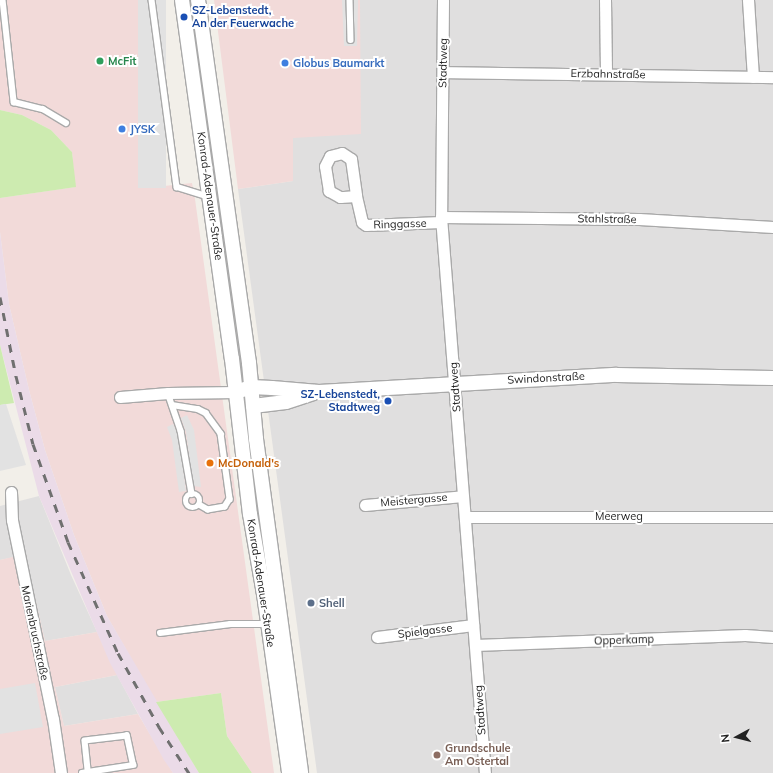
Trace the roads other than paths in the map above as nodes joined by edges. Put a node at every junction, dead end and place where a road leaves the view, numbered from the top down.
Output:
1 (3, 0) edge
2 (152, 0) edge
3 (182, 0) edge
4 (198, 0) edge
5 (350, 0) edge
6 (444, 0) edge
7 (605, 0) edge
8 (748, 0) edge
9 (351, 40) dead end
10 (443, 72) junction
11 (606, 74) junction
12 (753, 77) junction
13 (773, 77) edge
14 (66, 123) dead end
15 (356, 196) dead end
16 (210, 197) junction
17 (441, 220) junction
18 (773, 227) edge
19 (773, 378) edge
20 (454, 382) junction
21 (251, 387) junction
22 (236, 392) junction
23 (318, 392) junction
24 (168, 393) junction
25 (120, 397) dead end
26 (172, 405) junction
27 (253, 406) junction
28 (11, 492) dead end
29 (192, 494) junction
30 (463, 496) junction
31 (199, 505) junction
32 (365, 505) dead end
33 (465, 517) junction
34 (773, 517) edge
35 (268, 624) junction
36 (473, 625) junction
37 (160, 633) dead end
38 (377, 637) dead end
39 (773, 637) edge
40 (475, 645) junction
41 (61, 773) edge
42 (85, 773) edge
43 (288, 773) edge
44 (302, 773) edge
45 (485, 773) edge

1 - 14 lane
2 - 16 lane
3 - 16 street, Konrad-Adenauer-Straße
4 - 21 street, Konrad-Adenauer-Straße
5 - 9 lane
6 - 10 street, Stadtweg
7 - 11 street
8 - 12 street
10 - 11 street, Erzbahnstraße
10 - 17 street, Stadtweg
11 - 12 street, Erzbahnstraße
12 - 13 street, Erzbahnstraße
15 - 17 street, Ringgasse
16 - 22 street, Konrad-Adenauer-Straße
17 - 18 street, Stahlstraße
17 - 20 street, Stadtweg
19 - 20 street, Swindonstraße
20 - 23 street, Swindonstraße
20 - 30 street, Stadtweg
21 - 22 street
21 - 23 street, Swindonstraße
21 - 27 street, Konrad-Adenauer-Straße
22 - 24 street
22 - 27 street
22 - 35 street, Konrad-Adenauer-Straße
23 - 27 street, Swindonstraße
24 - 25 street
24 - 26 lane
26 - 29 lane
26 - 31 lane
27 - 44 street, Konrad-Adenauer-Straße
28 - 41 street, Marienbruchstraße
29 - 31 lane
29 - 31 lane
30 - 32 street, Meistergasse
30 - 33 street, Stadtweg
33 - 34 street, Meerweg
33 - 36 street, Stadtweg
35 - 37 lane
35 - 43 street, Konrad-Adenauer-Straße
36 - 38 street, Spielgasse
36 - 40 street, Stadtweg
39 - 40 street, Opperkamp
40 - 45 street, Stadtweg
42 - 42 lane

